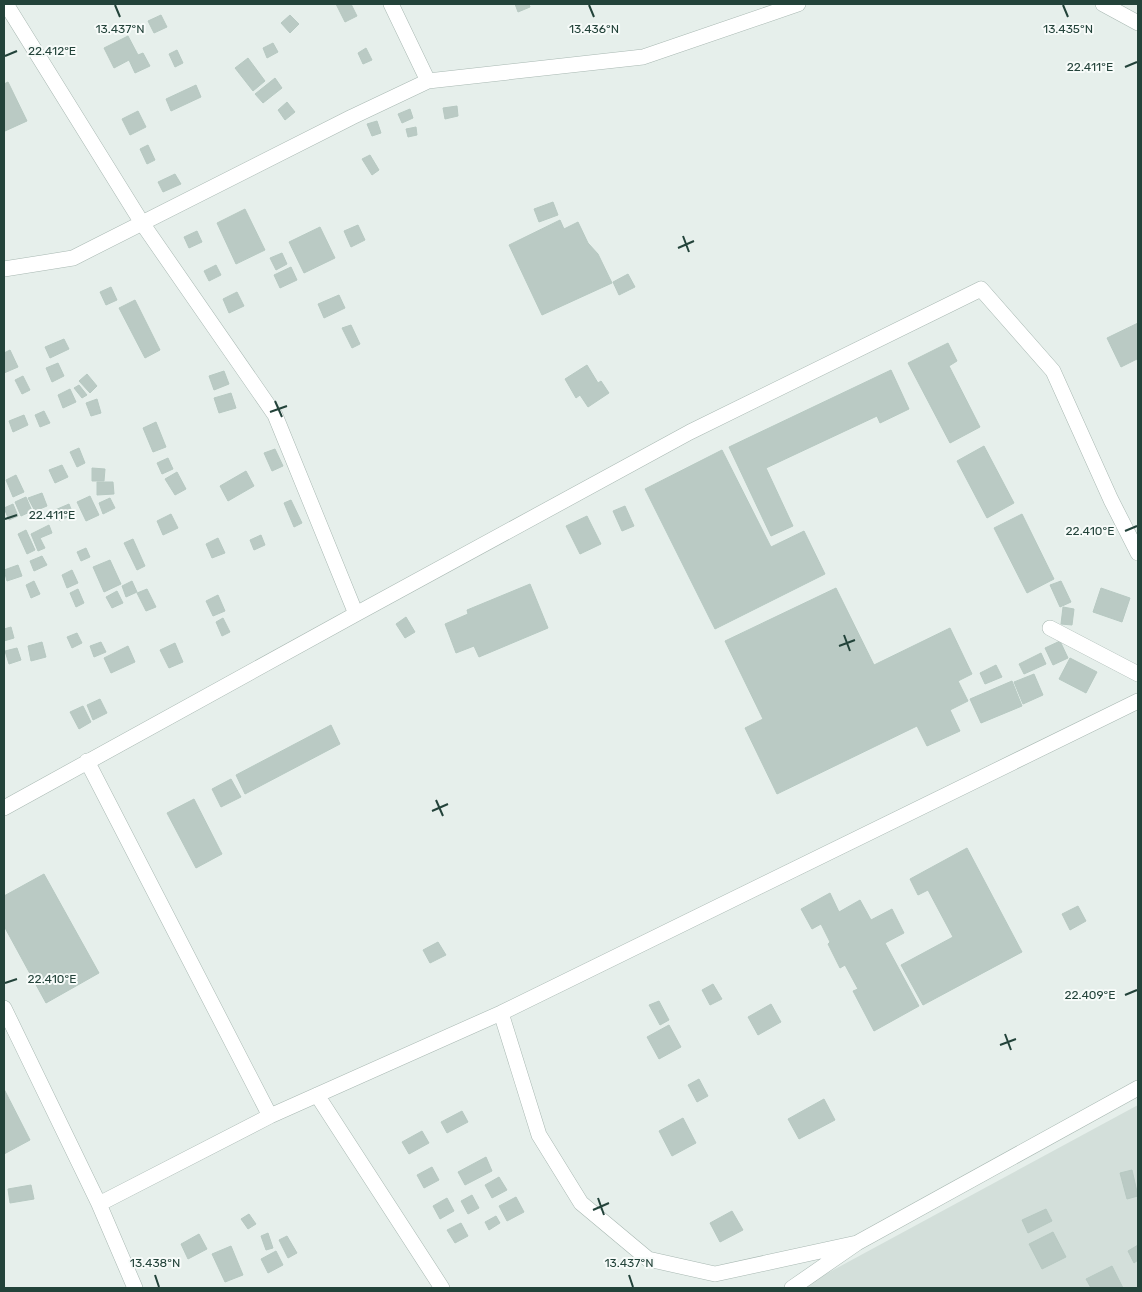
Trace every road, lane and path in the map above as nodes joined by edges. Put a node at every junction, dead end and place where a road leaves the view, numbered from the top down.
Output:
1 (6, 4) edge
2 (391, 4) edge
3 (798, 4) edge
4 (1103, 4) edge
5 (1138, 23) edge
6 (428, 81) junction
7 (142, 223) junction
8 (4, 269) edge
9 (1138, 553) edge
10 (356, 614) junction
11 (1050, 628) dead end
12 (1138, 674) edge
13 (1138, 701) edge
14 (87, 762) junction
15 (4, 808) edge
16 (4, 1008) edge
17 (501, 1013) junction
18 (1138, 1088) edge
19 (317, 1095) junction
20 (270, 1116) junction
21 (99, 1204) junction
22 (857, 1243) junction
23 (135, 1288) edge
24 (442, 1288) edge
25 (792, 1288) edge

1 - 7 street
2 - 6 street
3 - 6 street
4 - 5 street
6 - 7 street
7 - 8 street
7 - 10 street
9 - 10 street
10 - 14 street
11 - 12 street
13 - 17 street
14 - 15 street
14 - 20 street
16 - 21 street
17 - 19 street
17 - 22 street
18 - 22 street
19 - 20 street
19 - 24 street
20 - 21 street
21 - 23 street
22 - 25 street

